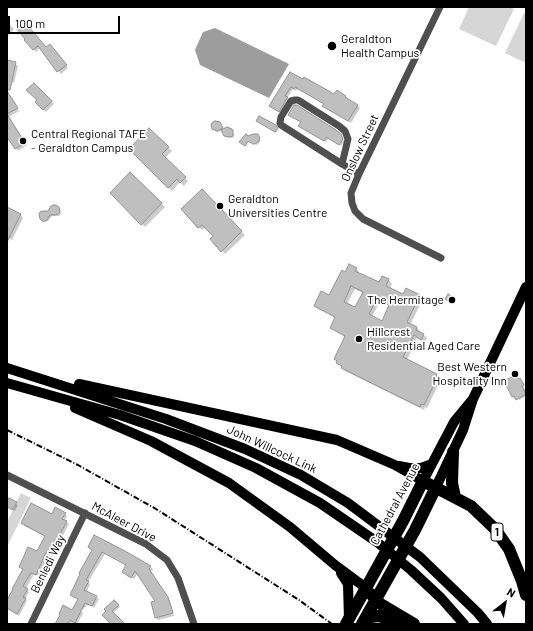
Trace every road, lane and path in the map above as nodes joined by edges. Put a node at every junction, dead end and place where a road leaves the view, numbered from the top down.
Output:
1 (440, 7) edge
2 (342, 164) junction
3 (359, 174) junction
4 (441, 258) dead end
5 (526, 287) edge
6 (7, 366) edge
7 (7, 383) edge
8 (473, 399) junction
9 (453, 452) junction
10 (432, 464) junction
11 (395, 465) junction
12 (7, 475) edge
13 (424, 481) junction
14 (436, 487) junction
15 (455, 497) junction
16 (85, 513) junction
17 (335, 565) junction
18 (366, 588) junction
19 (526, 596) edge
20 (376, 600) junction
21 (347, 622) edge
22 (412, 623) edge
23 (31, 624) edge
24 (194, 624) edge
25 (363, 624) edge
26 (464, 624) edge
27 (487, 624) edge

1 - 3 street, Onslow Street
2 - 2 street
2 - 3 street
3 - 4 street, Onslow Street
5 - 8 main road, Cathedral Avenue
6 - 11 main road
6 - 27 main road, John Willcock Link
7 - 17 main road
7 - 26 main road, John Willcock Link
8 - 9 main road, Cathedral Avenue
8 - 10 main road, Cathedral Avenue
9 - 14 main road, Cathedral Avenue
9 - 15 highway
10 - 11 main road
10 - 13 main road, Cathedral Avenue
11 - 13 main road
12 - 16 street, McAleer Drive
13 - 14 highway, 1
13 - 18 highway, Cathedral Avenue
14 - 15 highway, 1
14 - 20 highway
15 - 19 highway, 1
16 - 23 street, Benledi Way
16 - 24 street, McAleer Drive
17 - 18 main road
17 - 21 main road
18 - 20 highway
18 - 21 highway, Cathedral Avenue
20 - 22 highway
20 - 25 highway
22 - 25 highway

